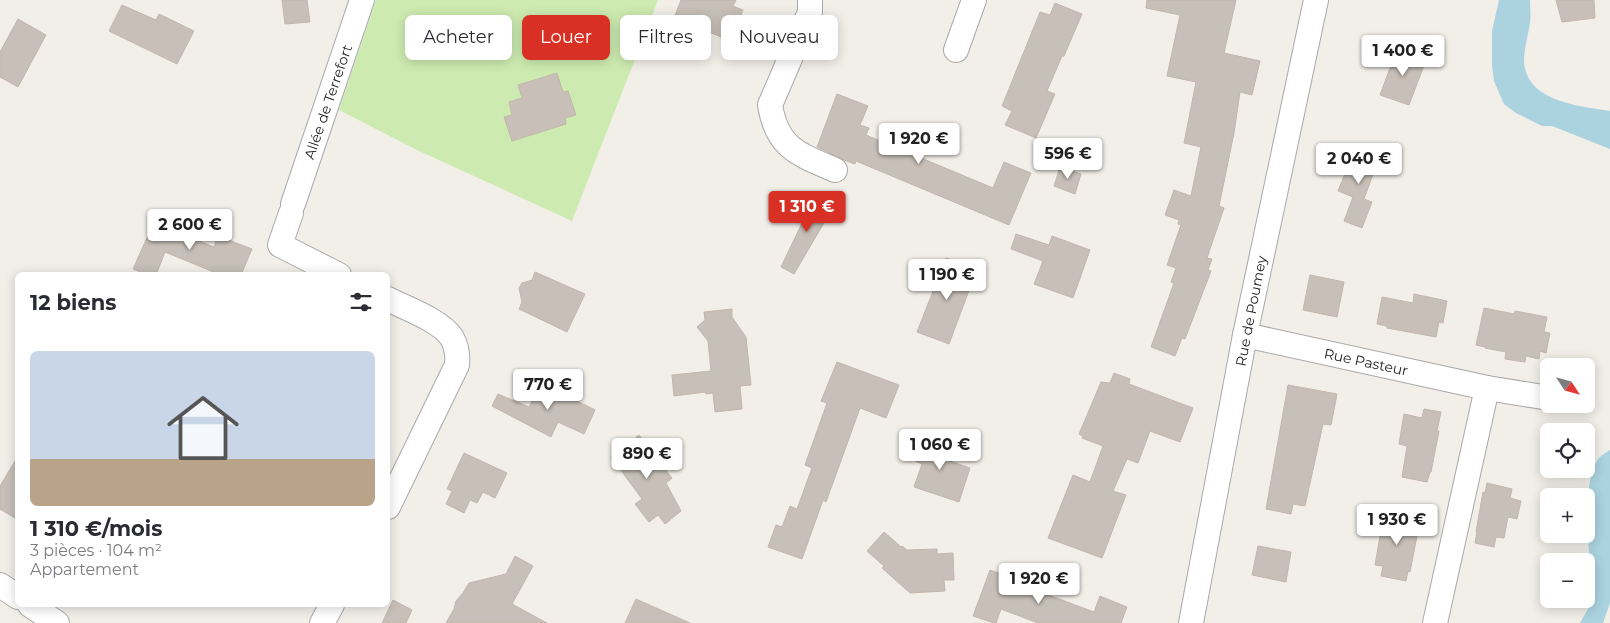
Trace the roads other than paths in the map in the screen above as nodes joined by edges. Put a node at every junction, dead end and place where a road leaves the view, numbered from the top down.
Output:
1 (362, 0) edge
2 (810, 0) edge
3 (974, 0) edge
4 (1316, 0) edge
5 (956, 50) dead end
6 (834, 170) dead end
7 (333, 272) edge
8 (390, 300) edge
9 (1245, 335) junction
10 (1487, 388) junction
11 (1540, 397) edge
12 (390, 503) edge
13 (0, 585) edge
14 (15, 595) edge
15 (33, 607) edge
16 (331, 607) edge
17 (57, 623) edge
18 (322, 623) edge
19 (1191, 623) edge
20 (1435, 623) edge

1 - 7 street, Allée de Terrefort
2 - 6 street
3 - 5 street
4 - 9 street, Rue de Poumey
8 - 12 street
9 - 10 street, Rue Pasteur
9 - 19 street, Rue de Poumey
10 - 11 street, Rue Pasteur
10 - 20 street
13 - 14 street
15 - 17 street
16 - 18 street

